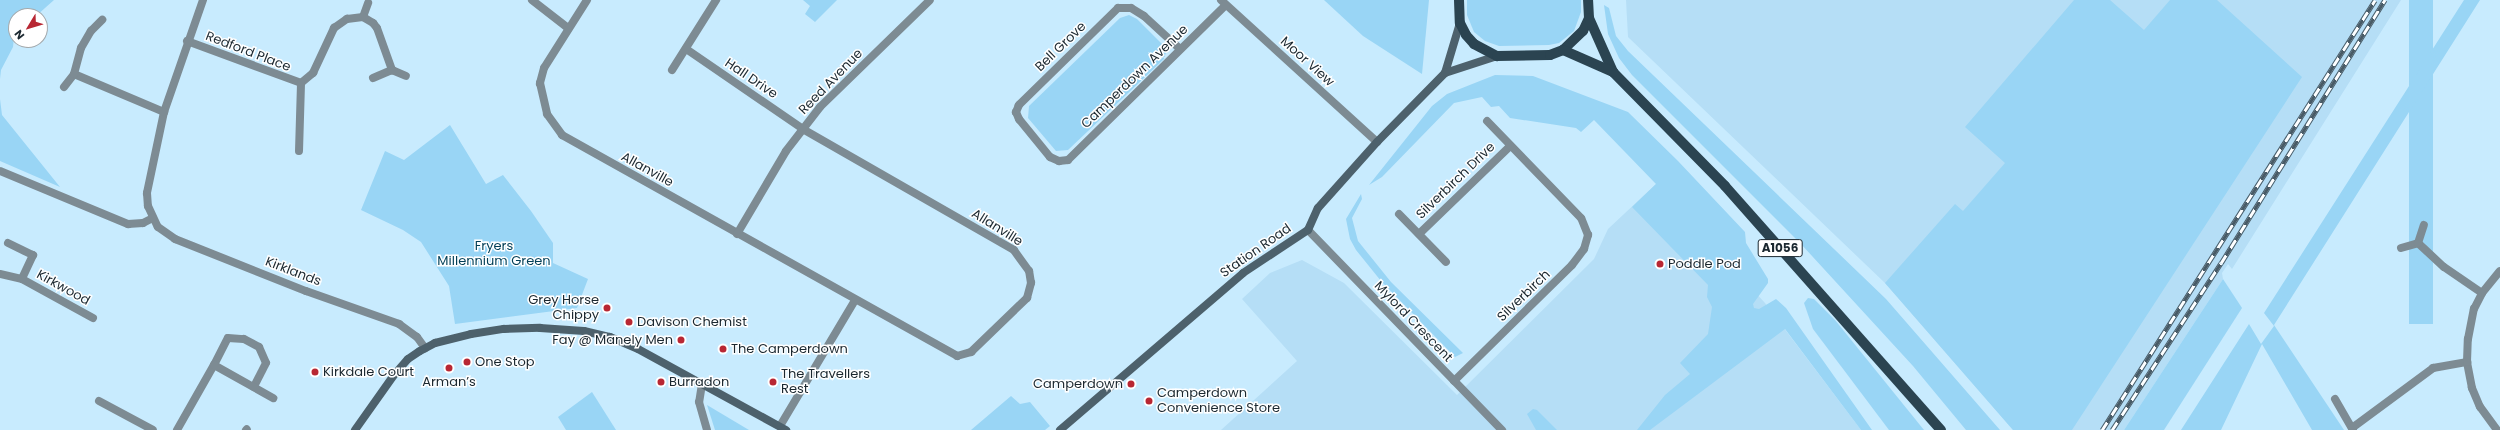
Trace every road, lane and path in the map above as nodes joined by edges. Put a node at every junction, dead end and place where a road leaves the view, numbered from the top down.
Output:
1 (203, 0) edge
2 (532, 0) edge
3 (587, 0) edge
4 (716, 0) edge
5 (930, 0) edge
6 (1459, 0) edge
7 (1588, 0) edge
8 (1224, 2) edge
9 (368, 3) dead end
10 (363, 17) junction
11 (1589, 18) junction
12 (102, 20) dead end
13 (1460, 23) junction
14 (568, 28) junction
15 (187, 41) junction
16 (686, 49) junction
17 (1180, 49) junction
18 (1563, 50) junction
19 (1497, 56) junction
20 (392, 70) junction
21 (672, 70) dead end
22 (1612, 72) junction
23 (1445, 73) junction
24 (74, 74) junction
25 (406, 76) dead end
26 (373, 78) dead end
27 (301, 83) junction
28 (64, 86) dead end
29 (164, 112) junction
30 (1486, 121) dead end
31 (803, 129) junction
32 (1377, 142) junction
33 (1510, 146) junction
34 (299, 152) dead end
35 (1059, 161) joint
36 (0, 171) edge
37 (1399, 214) dead end
38 (153, 218) junction
39 (1581, 218) joint
40 (2424, 225) dead end
41 (1308, 230) junction
42 (738, 234) junction
43 (1419, 234) junction
44 (8, 243) dead end
45 (2418, 243) junction
46 (2400, 248) dead end
47 (1446, 262) dead end
48 (2500, 271) edge
49 (0, 274) edge
50 (22, 279) junction
51 (2482, 293) junction
52 (855, 300) junction
53 (93, 318) dead end
54 (425, 348) junction
55 (2467, 362) junction
56 (214, 365) junction
57 (1454, 381) junction
58 (702, 384) junction
59 (254, 387) junction
60 (273, 398) dead end
61 (2335, 399) dead end
62 (99, 401) dead end
63 (783, 428) edge
64 (2352, 429) edge
65 (153, 430) edge
66 (177, 430) edge
67 (355, 430) edge
68 (707, 430) edge
69 (1060, 430) edge
70 (1502, 430) edge
71 (1941, 430) edge
72 (2497, 430) edge

1 - 15 street, Kirklands
2 - 14 street
3 - 14 street, Allanville
4 - 16 street
5 - 31 street, Reed Avenue
6 - 13 main road
7 - 11 main road
8 - 17 street, Camperdown Avenue
8 - 32 street, Moor View
9 - 10 street
10 - 20 street
10 - 27 street, Redford Place
11 - 18 main road
11 - 22 main road, A1056
12 - 24 street
13 - 19 main road
13 - 23 main road, Station Road
14 - 42 street, Allanville
15 - 27 street, Redford Place
15 - 29 street, Kirklands
16 - 21 street
16 - 31 street, Hall Drive
17 - 35 street, Camperdown Avenue
17 - 35 street, Bell Grove
18 - 19 main road
18 - 22 main road, A1056
19 - 23 main road, Station Road
20 - 25 street
20 - 26 street
22 - 71 main road, A1056
23 - 32 main road, Station Road
24 - 28 street
24 - 29 street
27 - 34 street, Redford Place
29 - 38 street, Kirklands
30 - 33 street, Silverbirch Drive
31 - 42 street, Reed Avenue
31 - 52 street, Allanville
32 - 41 main road, Station Road
33 - 39 street, Silverbirch Drive
33 - 43 street, Silverbirch Drive
36 - 38 street
37 - 43 street, Silverbirch Drive
38 - 54 street, Kirklands
39 - 57 street, Silverbirch
40 - 45 street
41 - 57 street, Mylord Crescent
41 - 69 main road, Station Road
42 - 52 street, Allanville
43 - 47 street, Silverbirch Drive
44 - 50 street, Kirkwood
45 - 46 street
45 - 51 street
48 - 51 street
49 - 50 street, Kirkwood
50 - 53 street, Kirkwood
51 - 55 street
52 - 63 street
54 - 58 main road
54 - 67 main road
55 - 64 street
55 - 72 street
56 - 59 street
56 - 59 street
56 - 66 street
57 - 70 street, Mylord Crescent
58 - 63 main road
58 - 68 street
59 - 60 street
61 - 64 street
62 - 65 street

